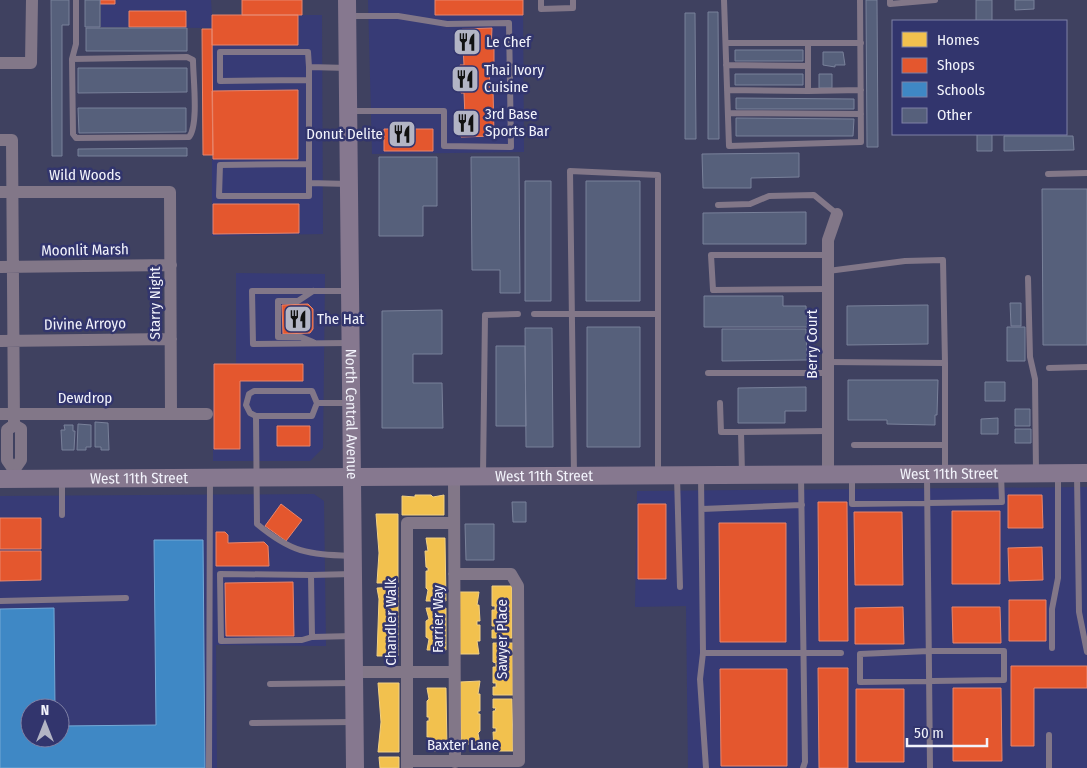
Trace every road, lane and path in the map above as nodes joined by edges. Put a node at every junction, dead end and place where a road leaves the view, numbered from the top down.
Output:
1 (32, 0) edge
2 (76, 0) edge
3 (540, 0) edge
4 (573, 0) edge
5 (724, 0) edge
6 (860, 0) edge
7 (890, 0) edge
8 (935, 0) edge
9 (347, 8) edge
10 (808, 43) junction
11 (860, 43) junction
12 (726, 44) junction
13 (72, 59) junction
14 (0, 63) edge
15 (726, 65) junction
16 (808, 66) junction
17 (309, 67) junction
18 (348, 68) junction
19 (309, 80) junction
20 (727, 90) junction
21 (861, 90) junction
22 (808, 91) junction
23 (348, 111) junction
24 (728, 113) junction
25 (861, 114) junction
26 (6, 140) edge
27 (309, 164) junction
28 (1087, 173) edge
29 (1048, 174) dead end
30 (309, 183) junction
31 (349, 184) junction
32 (0, 192) edge
33 (13, 192) junction
34 (170, 192) joint
35 (718, 204) dead end
36 (837, 214) joint
37 (828, 255) junction
38 (171, 265) junction
39 (6, 267) edge
40 (828, 272) junction
41 (1028, 278) dead end
42 (828, 289) junction
43 (350, 290) junction
44 (314, 291) junction
45 (518, 314) dead end
46 (534, 314) dead end
47 (658, 314) junction
48 (572, 315) junction
49 (171, 339) junction
50 (6, 341) edge
51 (315, 343) junction
52 (350, 343) junction
53 (945, 363) junction
54 (828, 367) junction
55 (1087, 367) edge
56 (1050, 368) dead end
57 (708, 373) dead end
58 (317, 403) junction
59 (351, 403) junction
60 (720, 403) dead end
61 (0, 414) edge
62 (171, 414) junction
63 (207, 414) dead end
64 (256, 416) junction
65 (14, 420) junction
66 (828, 431) junction
67 (741, 432) junction
68 (7, 444) junction
69 (21, 444) junction
70 (854, 445) dead end
71 (945, 445) junction
72 (1036, 473) junction
73 (1058, 473) junction
74 (1082, 473) edge
75 (701, 474) junction
76 (945, 474) junction
77 (1001, 474) junction
78 (658, 475) junction
79 (677, 475) junction
80 (801, 475) junction
81 (828, 475) junction
82 (852, 475) junction
83 (927, 475) junction
84 (10, 476) edge
85 (351, 476) junction
86 (483, 476) junction
87 (574, 476) junction
88 (742, 476) junction
89 (454, 477) junction
90 (258, 478) junction
91 (62, 479) junction
92 (210, 479) junction
93 (928, 503) junction
94 (802, 506) junction
95 (702, 509) junction
96 (62, 515) dead end
97 (454, 523) junction
98 (352, 556) junction
99 (353, 574) junction
100 (454, 574) junction
101 (311, 575) junction
102 (680, 586) dead end
103 (126, 598) dead end
104 (0, 600) edge
105 (354, 636) junction
106 (312, 637) junction
107 (1052, 648) dead end
108 (804, 652) junction
109 (929, 652) junction
110 (1087, 652) edge
111 (703, 653) junction
112 (841, 653) dead end
113 (407, 672) junction
114 (454, 672) junction
115 (355, 677) junction
116 (929, 681) junction
117 (270, 684) dead end
118 (355, 722) junction
119 (252, 723) dead end
120 (1049, 735) dead end
121 (519, 761) joint
122 (455, 762) junction
123 (407, 765) edge
124 (209, 768) edge
125 (355, 768) edge
126 (706, 768) edge
127 (803, 768) edge
128 (930, 768) edge
129 (1049, 768) edge

1 - 14 street
2 - 13 lane
3 - 4 lane
5 - 12 lane
6 - 11 lane
7 - 8 lane
9 - 18 street, North Central Avenue
9 - 23 lane
10 - 11 lane
10 - 12 lane
10 - 16 lane
11 - 21 lane
12 - 15 lane
13 - 13 lane
15 - 16 lane
15 - 20 lane
16 - 22 lane
17 - 18 lane
17 - 19 lane
17 - 19 lane
18 - 23 street, North Central Avenue
19 - 27 lane
20 - 22 lane
20 - 24 lane
21 - 22 lane
21 - 25 lane
23 - 31 street, North Central Avenue
24 - 25 lane
24 - 25 lane
26 - 33 street
27 - 30 lane
27 - 30 lane
28 - 29 lane
30 - 31 lane
31 - 43 street, North Central Avenue
32 - 33 street, Wild Woods
33 - 34 street, Wild Woods
33 - 39 street
34 - 38 street, Starry Night
35 - 36 lane
36 - 37 street, Berry Court
37 - 40 street, Berry Court
37 - 42 lane
38 - 39 street, Moonlit Marsh
38 - 49 street, Starry Night
39 - 50 street
40 - 42 street, Berry Court
40 - 53 lane
41 - 72 lane
42 - 54 street, Berry Court
43 - 44 lane
43 - 52 street, North Central Avenue
44 - 51 lane
44 - 51 lane
45 - 86 lane
46 - 48 lane
47 - 48 lane
47 - 48 lane
47 - 78 lane
48 - 87 lane
49 - 50 street, Divine Arroyo
49 - 62 street, Starry Night
50 - 65 street
51 - 52 lane
52 - 59 street, North Central Avenue
53 - 54 lane
53 - 71 lane
54 - 57 lane
54 - 66 street, Berry Court
55 - 56 lane
58 - 59 lane
58 - 64 lane
58 - 64 lane
59 - 85 street, North Central Avenue
60 - 67 lane
61 - 65 street, Dewdrop
62 - 63 street, Dewdrop
62 - 65 street, Dewdrop
64 - 90 lane
65 - 68 street
65 - 69 street
66 - 67 lane
66 - 81 street, Berry Court
67 - 88 lane
68 - 69 street
68 - 84 street
69 - 84 street
70 - 71 lane
71 - 76 lane
72 - 73 street, West 11th Street
72 - 77 street, West 11th Street
73 - 74 street, West 11th Street
73 - 107 lane
74 - 110 lane
75 - 79 street, West 11th Street
75 - 88 street, West 11th Street
75 - 95 lane
76 - 77 street, West 11th Street
76 - 83 street, West 11th Street
77 - 93 lane
78 - 79 street, West 11th Street
78 - 87 street, West 11th Street
79 - 102 lane
80 - 81 street, West 11th Street
80 - 88 street, West 11th Street
80 - 94 lane
81 - 82 street, West 11th Street
82 - 83 street, West 11th Street
82 - 93 lane
83 - 93 lane
84 - 91 street, West 11th Street
85 - 89 street, West 11th Street
85 - 90 street, West 11th Street
85 - 98 street, North Central Avenue
86 - 87 street, West 11th Street
86 - 89 street, West 11th Street
89 - 97 street, Farrier Way
90 - 92 street, West 11th Street
90 - 98 lane
91 - 92 street, West 11th Street
91 - 96 lane
92 - 124 lane
93 - 109 lane
94 - 95 lane
94 - 108 lane
95 - 111 lane
97 - 100 street, Farrier Way
97 - 113 street, Chandler Walk
98 - 99 street, North Central Avenue
99 - 101 lane
99 - 105 street, North Central Avenue
100 - 114 street, Farrier Way
100 - 121 street, Sawyer Place
101 - 106 lane
101 - 106 lane
103 - 104 lane
105 - 106 lane
105 - 115 street, North Central Avenue
108 - 111 lane
108 - 112 lane
108 - 127 lane
109 - 116 lane
109 - 116 lane
109 - 116 lane
111 - 126 lane
113 - 114 street
113 - 115 street
113 - 123 street, Chandler Walk
114 - 122 street, Farrier Way
115 - 117 lane
115 - 118 street, North Central Avenue
116 - 128 lane
118 - 119 lane
118 - 125 street, North Central Avenue
120 - 129 lane
121 - 122 street, Baxter Lane
122 - 123 street, Baxter Lane

